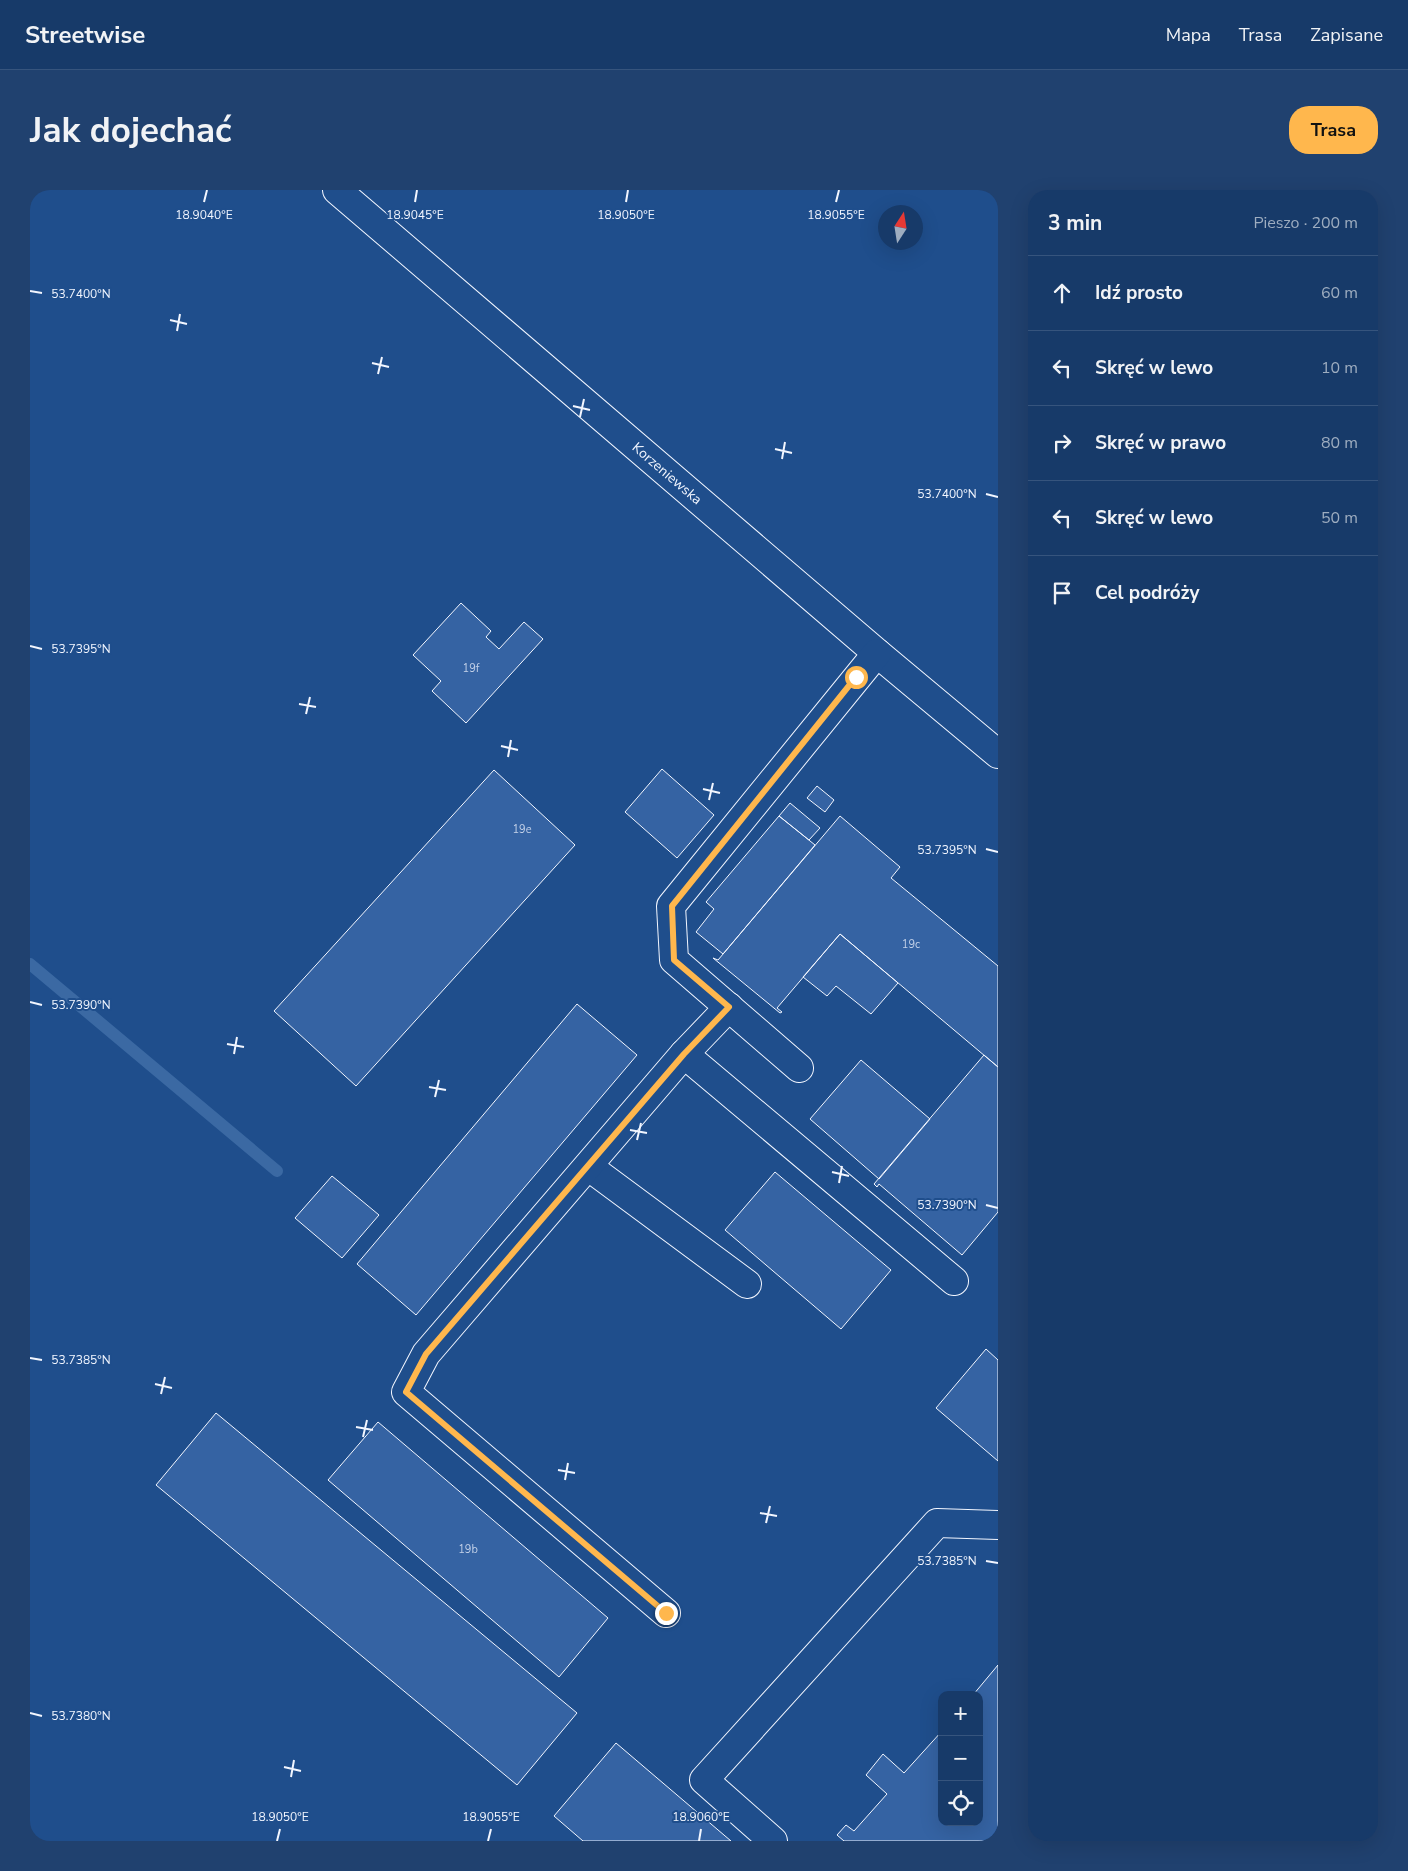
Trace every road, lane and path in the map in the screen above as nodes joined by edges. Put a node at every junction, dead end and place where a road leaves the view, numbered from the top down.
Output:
1 (337, 190) edge
2 (877, 654) junction
3 (998, 754) edge
4 (729, 1007) junction
5 (684, 1054) junction
6 (799, 1068) dead end
7 (589, 1167) junction
8 (954, 1281) dead end
9 (747, 1284) dead end
10 (998, 1525) edge
11 (666, 1613) dead end
12 (773, 1841) edge

1 - 2 street, Korzeniewska
2 - 3 street, Korzeniewska
2 - 4 street
4 - 5 street
4 - 6 street
5 - 7 street
5 - 8 street
7 - 9 street
7 - 11 street
10 - 12 street

